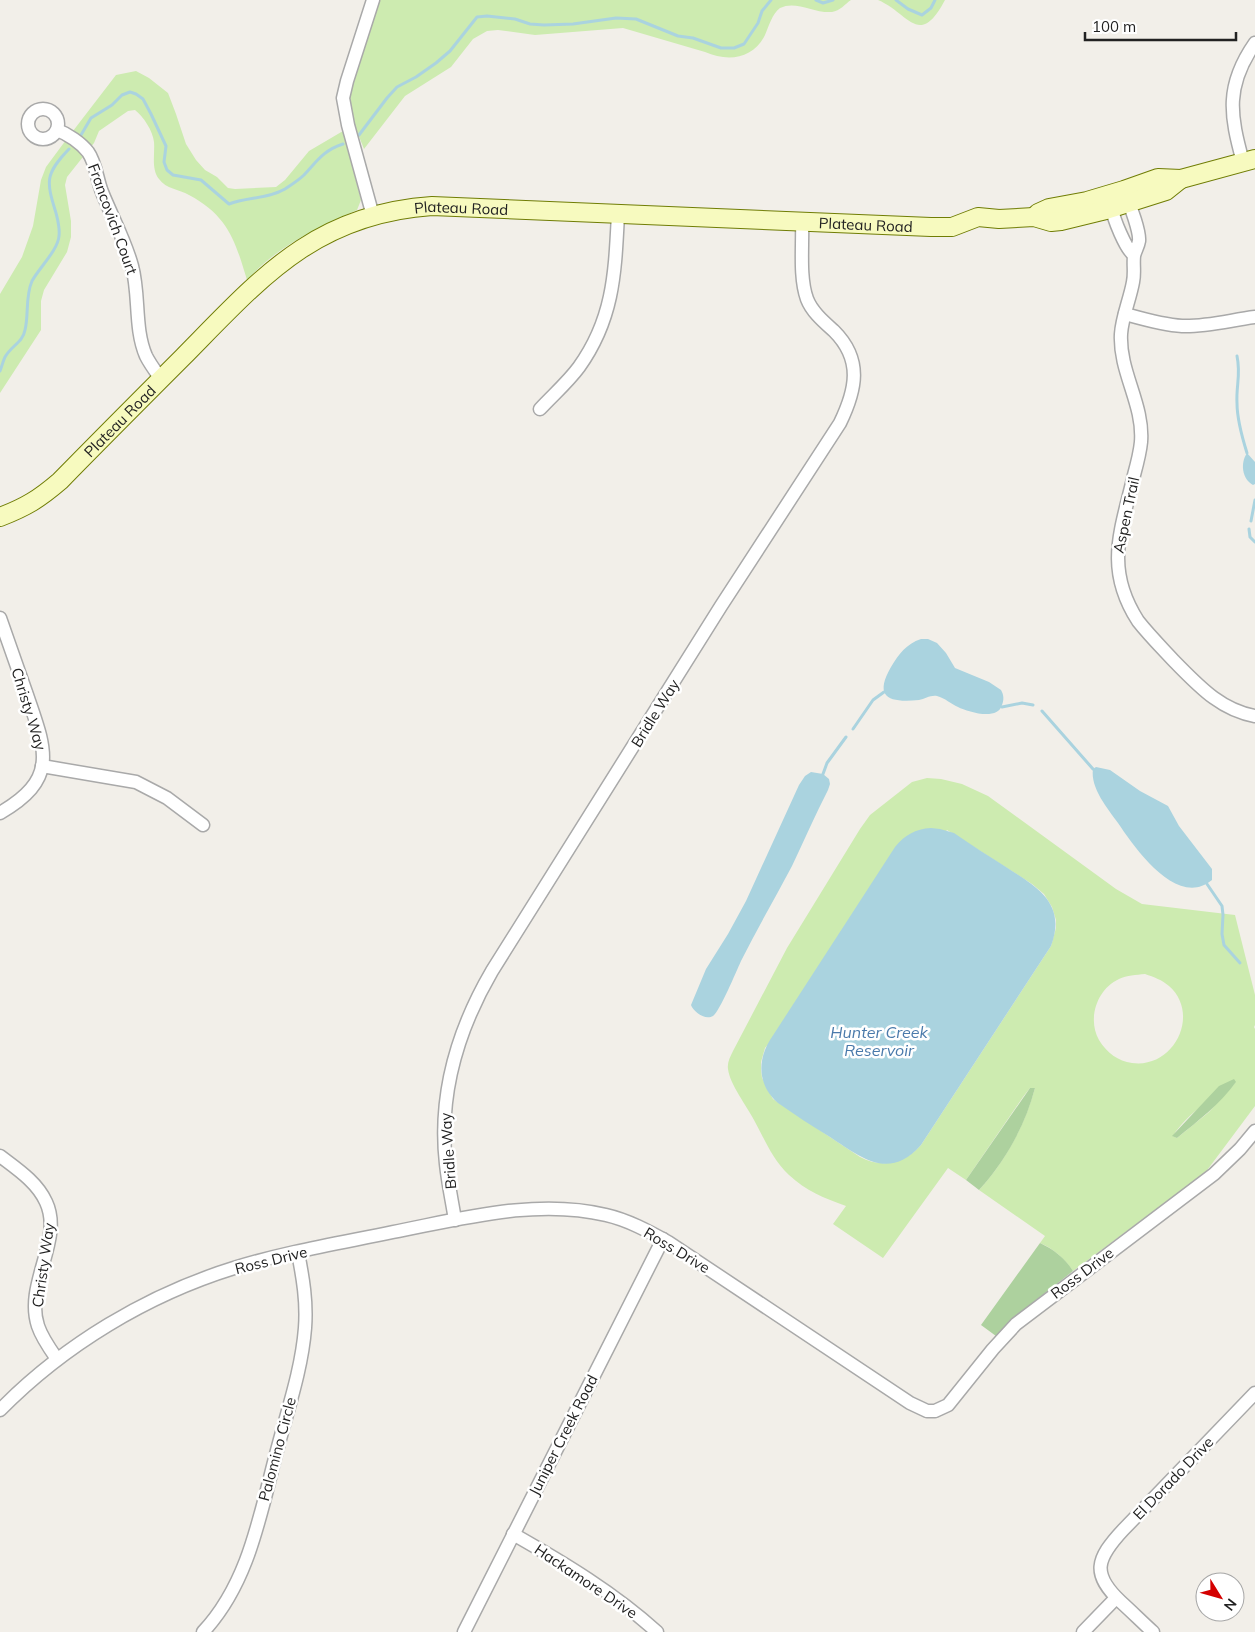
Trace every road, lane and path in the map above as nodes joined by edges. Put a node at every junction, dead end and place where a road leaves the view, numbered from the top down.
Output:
1 (373, 0) edge
2 (1255, 43) edge
3 (57, 130) dead end
4 (1249, 160) edge
5 (1119, 201) junction
6 (618, 214) junction
7 (373, 216) junction
8 (802, 222) junction
9 (1125, 314) junction
10 (1255, 317) edge
11 (161, 378) junction
12 (540, 409) dead end
13 (0, 516) edge
14 (0, 618) edge
15 (1255, 716) edge
16 (42, 766) junction
17 (0, 813) edge
18 (203, 825) dead end
19 (1255, 1131) edge
20 (0, 1156) edge
21 (455, 1220) junction
22 (663, 1239) junction
23 (298, 1252) junction
24 (58, 1359) junction
25 (1255, 1393) edge
26 (0, 1410) edge
27 (513, 1534) junction
28 (1116, 1598) junction
29 (203, 1632) edge
30 (464, 1632) edge
31 (657, 1632) edge
32 (1083, 1632) edge
33 (1153, 1632) edge

1 - 7 street
2 - 4 street
3 - 11 street, Francovich Court
4 - 5 street, Plateau Road
5 - 8 street, Plateau Road
5 - 9 street, Aspen Trail
6 - 7 street, Plateau Road
6 - 8 street, Plateau Road
6 - 12 street
7 - 11 street, Plateau Road
8 - 21 street, Bridle Way
9 - 10 street
9 - 15 street, Aspen Trail
11 - 13 street, Plateau Road
14 - 16 street, Christy Way
16 - 17 street, Christy Way
16 - 18 street
19 - 22 street, Ross Drive
20 - 24 street, Christy Way
21 - 22 street, Ross Drive
21 - 23 street, Ross Drive
22 - 27 street, Juniper Creek Road
23 - 24 street, Ross Drive
23 - 29 street, Palomino Circle
24 - 26 street, Ross Drive
25 - 28 street, El Dorado Drive
27 - 30 street, Juniper Creek Road
27 - 31 street, Hackamore Drive
28 - 32 street
28 - 33 street

